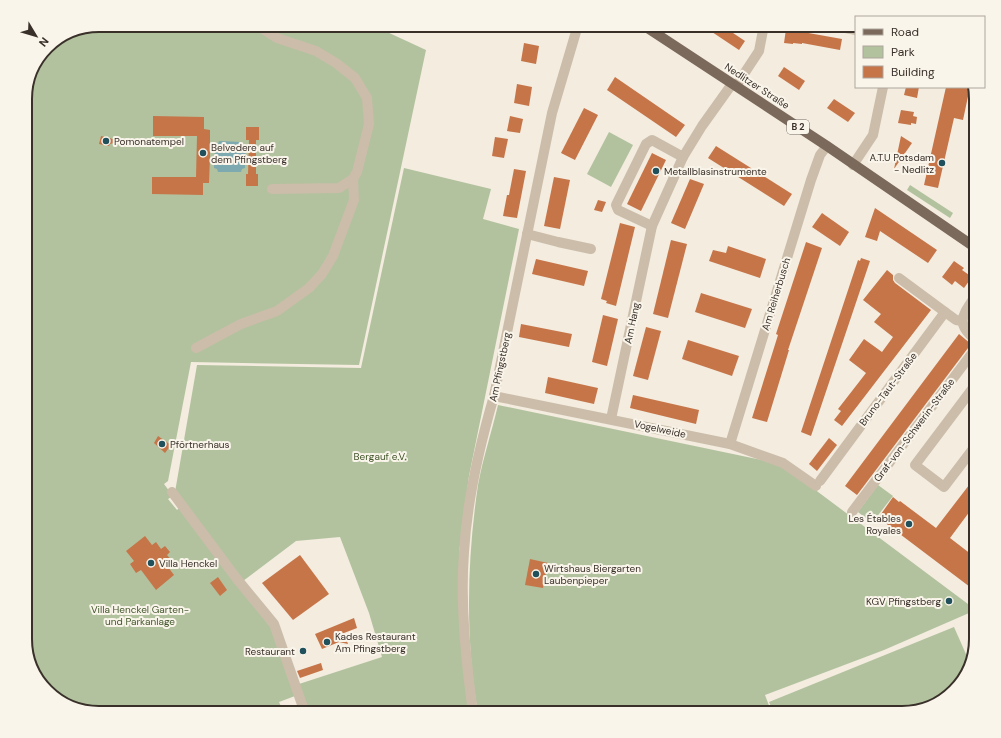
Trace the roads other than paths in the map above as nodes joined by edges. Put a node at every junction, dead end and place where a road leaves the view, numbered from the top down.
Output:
1 (268, 32) edge
2 (576, 32) edge
3 (654, 32) edge
4 (763, 32) edge
5 (734, 85) junction
6 (883, 88) edge
7 (826, 146) junction
8 (683, 157) junction
9 (853, 165) junction
10 (353, 179) junction
11 (272, 189) dead end
12 (652, 226) junction
13 (527, 234) junction
14 (969, 243) edge
15 (591, 249) dead end
16 (899, 278) dead end
17 (969, 307) edge
18 (945, 312) junction
19 (962, 321) junction
20 (969, 334) edge
21 (196, 348) dead end
22 (969, 357) edge
23 (969, 393) edge
24 (494, 396) junction
25 (611, 419) junction
26 (730, 444) junction
27 (969, 453) edge
28 (818, 483) joint
29 (172, 492) dead end
30 (852, 512) dead end
31 (303, 706) edge
32 (472, 706) edge

1 - 10 street
2 - 13 street, Am Pfingstberg
3 - 5 main road, Nedlitzer Straße / B 2
4 - 5 street, Am Hang
5 - 7 main road, Nedlitzer Straße / B 2
5 - 8 street, Am Hang
6 - 9 street
7 - 9 main road, Nedlitzer Straße / B 2
7 - 26 street, Am Reiherbusch
8 - 12 street, Am Hang
8 - 12 street
9 - 14 main road, Nedlitzer Straße / B 2
10 - 11 street
10 - 21 street
12 - 25 street, Am Hang
13 - 15 street
13 - 24 street, Am Pfingstberg
16 - 18 street
17 - 19 street
18 - 19 street
18 - 28 street, Bruno-Taut-Straße
19 - 20 street
22 - 30 street, Graf-von-Schwerin-Straße
23 - 27 street
24 - 25 street, Vogelweide
24 - 32 street, Am Pfingstberg
25 - 26 street, Vogelweide
26 - 28 street, Vogelweide
29 - 31 street

